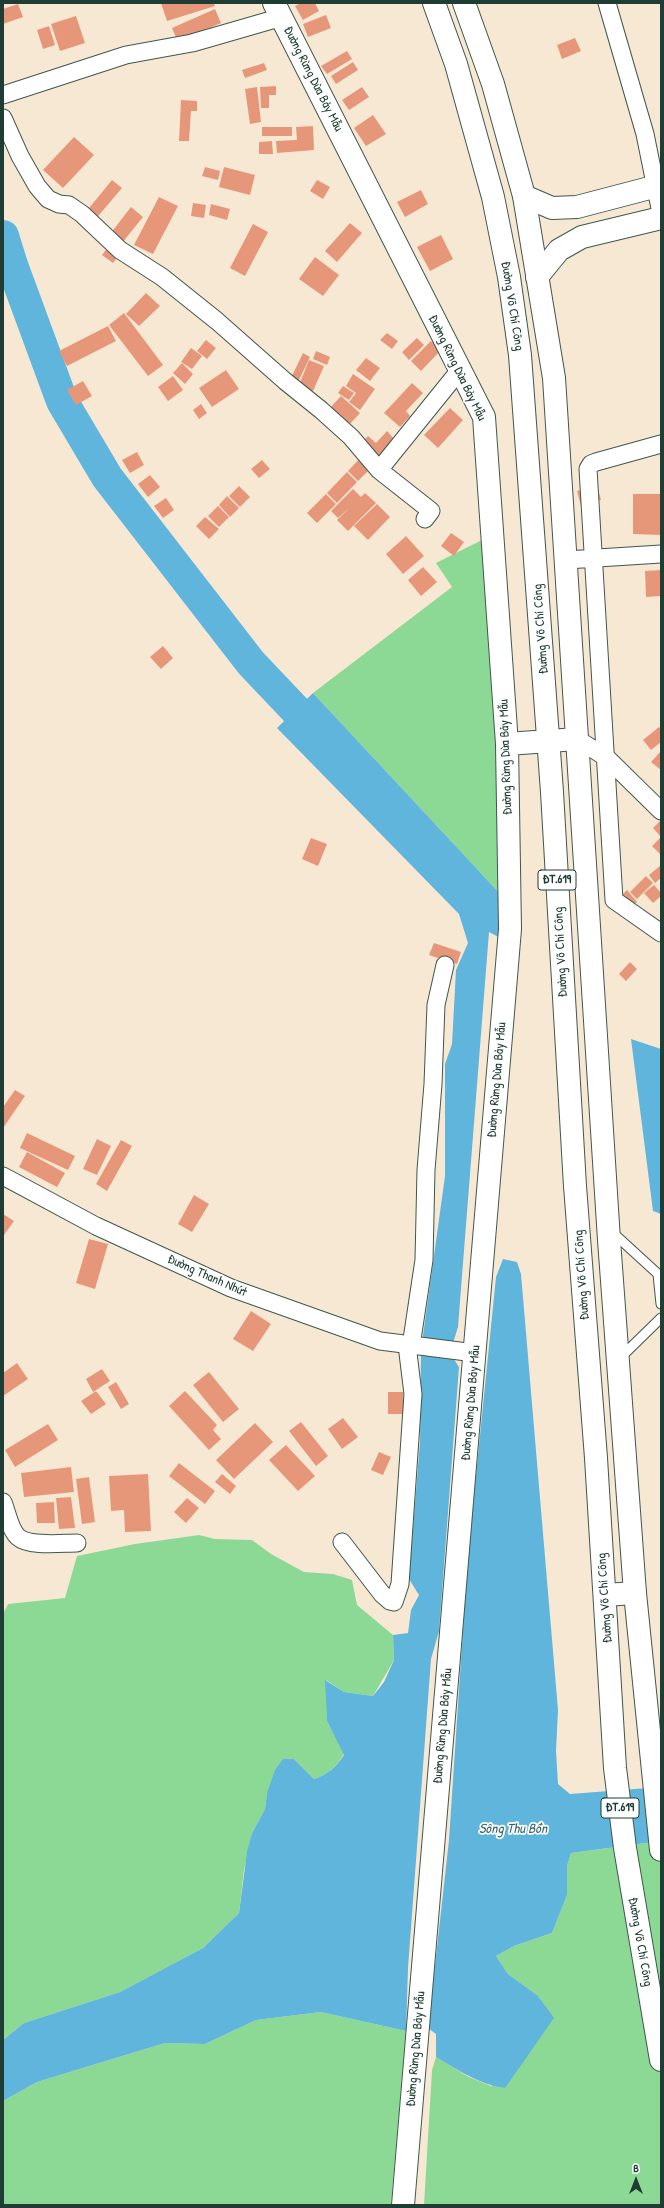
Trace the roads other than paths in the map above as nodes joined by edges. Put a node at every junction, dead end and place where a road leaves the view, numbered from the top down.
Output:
1 (434, 3) edge
2 (464, 3) edge
3 (607, 3) edge
4 (278, 10) edge
5 (3, 95) edge
6 (3, 118) edge
7 (658, 186) edge
8 (524, 196) junction
9 (661, 213) edge
10 (661, 218) edge
11 (537, 276) junction
12 (459, 371) junction
13 (661, 444) edge
14 (379, 470) junction
15 (425, 519) dead end
16 (661, 554) edge
17 (593, 558) junction
18 (566, 560) junction
19 (577, 739) junction
20 (548, 742) junction
21 (507, 744) junction
22 (607, 758) junction
23 (661, 811) edge
24 (661, 932) edge
25 (445, 965) dead end
26 (3, 1176) edge
27 (609, 1229) junction
28 (661, 1304) edge
29 (661, 1318) edge
30 (413, 1346) junction
31 (470, 1352) junction
32 (618, 1360) junction
33 (3, 1502) edge
34 (342, 1542) dead end
35 (77, 1543) dead end
36 (635, 1593) junction
37 (605, 1595) junction
38 (661, 1848) edge
39 (661, 2060) edge
40 (403, 2205) edge

1 - 20 main road, Đường Võ Chí Công / ĐT.619
2 - 8 main road, ĐT.619
3 - 7 street
4 - 5 street
4 - 12 main road, Đường Rừng Dừa Bảy Mẫu
6 - 14 street
7 - 8 main road
7 - 9 street
8 - 11 main road, ĐT.619
10 - 11 main road
11 - 18 main road, ĐT.619
12 - 14 street
12 - 21 main road, Đường Rừng Dừa Bảy Mẫu
13 - 17 street
14 - 15 street
16 - 17 street
17 - 18 street
17 - 22 street
18 - 19 main road, ĐT.619
19 - 20 main road
19 - 22 street
19 - 27 main road, ĐT.619
20 - 21 main road
20 - 37 main road, Đường Võ Chí Công / ĐT.619
21 - 31 main road, Đường Rừng Dừa Bảy Mẫu
22 - 23 street
22 - 24 street
25 - 30 street
26 - 30 street, Đường Thanh Nhứt
27 - 28 lane
27 - 32 main road, ĐT.619
29 - 32 lane
30 - 31 street, Đường Thanh Nhứt
30 - 34 street
31 - 40 main road, Đường Rừng Dừa Bảy Mẫu
32 - 36 main road, ĐT.619
33 - 35 street
36 - 37 main road
36 - 38 main road, ĐT.619
37 - 39 main road, Đường Võ Chí Công / ĐT.619

